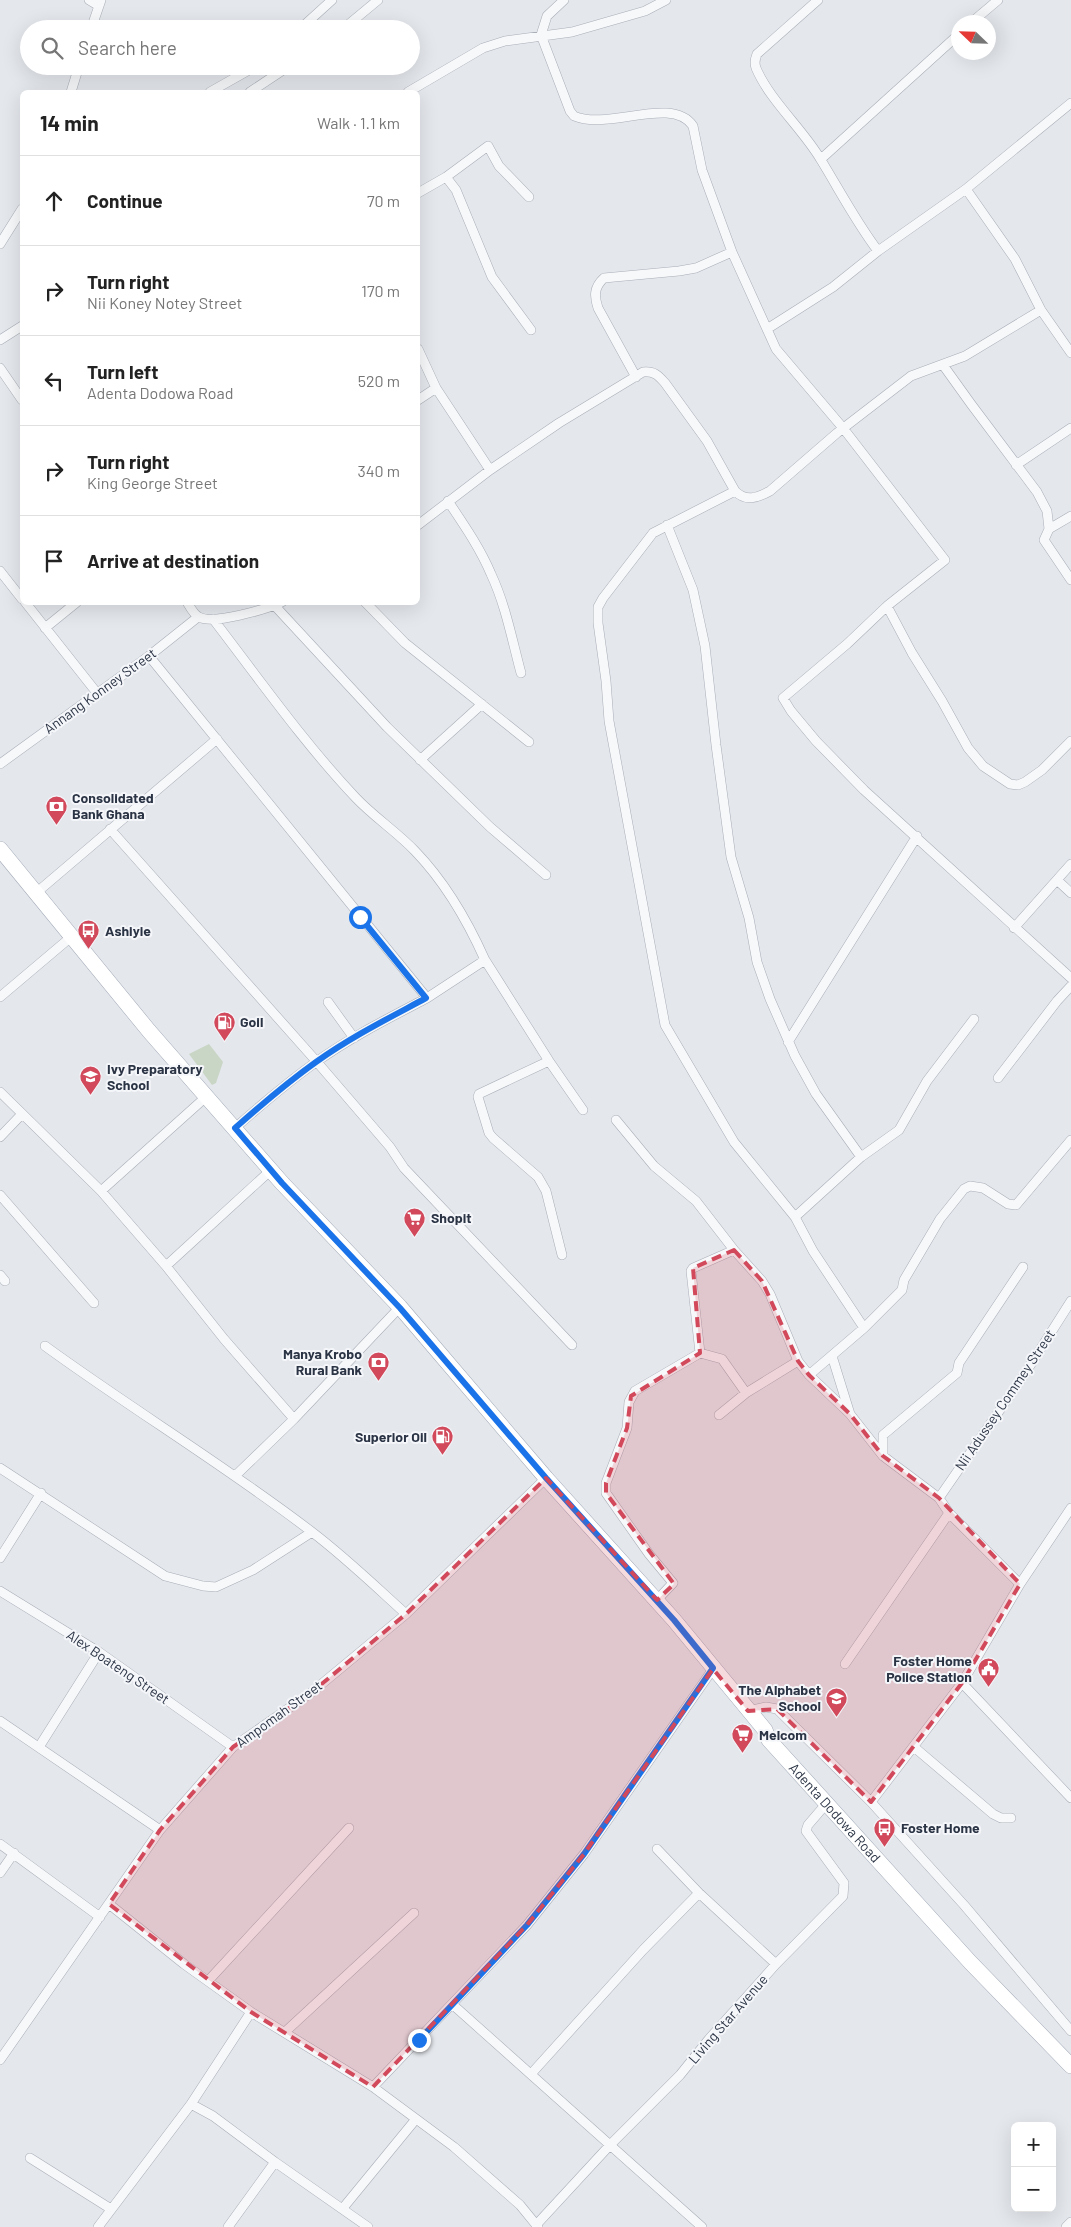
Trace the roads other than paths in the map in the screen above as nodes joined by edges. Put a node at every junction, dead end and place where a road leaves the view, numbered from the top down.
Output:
1 (89, 0) edge
2 (332, 0) edge
3 (378, 0) edge
4 (564, 0) edge
5 (666, 0) edge
6 (818, 0) edge
7 (998, 0) edge
8 (100, 3) edge
9 (980, 15) edge
10 (95, 20) edge
11 (310, 20) edge
12 (354, 20) edge
13 (541, 35) junction
14 (951, 41) edge
15 (76, 75) edge
16 (240, 75) edge
17 (276, 75) edge
18 (72, 90) edge
19 (214, 90) edge
20 (253, 90) edge
21 (411, 90) edge
22 (1071, 103) edge
23 (821, 159) junction
24 (446, 178) junction
25 (966, 189) junction
26 (420, 192) edge
27 (529, 197) dead end
28 (20, 212) edge
29 (0, 244) edge
30 (878, 251) junction
31 (732, 252) junction
32 (1041, 310) junction
33 (20, 327) edge
34 (768, 329) junction
35 (531, 330) dead end
36 (0, 340) edge
37 (420, 353) edge
38 (1071, 353) edge
39 (943, 365) junction
40 (0, 368) edge
41 (636, 377) junction
42 (436, 388) junction
43 (20, 397) edge
44 (420, 399) edge
45 (843, 428) junction
46 (1071, 428) edge
47 (1016, 465) junction
48 (490, 470) junction
49 (735, 491) junction
50 (448, 501) junction
51 (1071, 516) edge
52 (420, 523) edge
53 (667, 525) junction
54 (1048, 529) junction
55 (0, 571) edge
56 (1071, 580) edge
57 (20, 596) edge
58 (27, 605) edge
59 (73, 605) edge
60 (188, 605) edge
61 (276, 605) edge
62 (280, 605) edge
63 (368, 605) edge
64 (887, 606) junction
65 (198, 617) junction
66 (213, 619) junction
67 (45, 628) junction
68 (148, 656) junction
69 (521, 674) dead end
70 (98, 693) junction
71 (482, 704) junction
72 (217, 739) junction
73 (529, 742) dead end
74 (1071, 742) edge
75 (420, 760) junction
76 (0, 764) edge
77 (110, 829) junction
78 (916, 836) junction
79 (3, 859) edge
80 (1071, 864) edge
81 (546, 876) dead end
82 (1057, 880) junction
83 (36, 893) junction
84 (1071, 893) edge
85 (1014, 928) junction
86 (71, 937) junction
87 (486, 960) junction
88 (1071, 978) edge
89 (1071, 986) edge
90 (0, 997) edge
91 (426, 998) junction
92 (328, 1002) dead end
93 (974, 1019) dead end
94 (354, 1038) junction
95 (788, 1042) junction
96 (549, 1061) junction
97 (317, 1062) junction
98 (998, 1078) dead end
99 (0, 1092) edge
100 (207, 1096) junction
101 (583, 1110) dead end
102 (22, 1114) junction
103 (616, 1120) dead end
104 (235, 1128) junction
105 (0, 1137) edge
106 (1071, 1140) edge
107 (861, 1157) junction
108 (271, 1170) junction
109 (101, 1191) junction
110 (0, 1195) edge
111 (795, 1217) junction
112 (734, 1250) junction
113 (562, 1255) dead end
114 (166, 1266) junction
115 (1024, 1267) dead end
116 (1071, 1301) edge
117 (94, 1303) dead end
118 (400, 1308) junction
119 (864, 1328) junction
120 (572, 1345) dead end
121 (45, 1346) dead end
122 (700, 1353) junction
123 (832, 1356) junction
124 (798, 1361) junction
125 (809, 1375) junction
126 (746, 1392) junction
127 (850, 1414) junction
128 (719, 1415) dead end
129 (294, 1419) junction
130 (883, 1456) junction
131 (0, 1468) edge
132 (235, 1476) junction
133 (546, 1478) junction
134 (40, 1493) junction
135 (939, 1498) junction
136 (1071, 1508) edge
137 (949, 1513) junction
138 (312, 1532) junction
139 (0, 1558) edge
140 (1020, 1584) junction
141 (0, 1591) edge
142 (657, 1600) junction
143 (406, 1614) junction
144 (99, 1652) junction
145 (845, 1664) dead end
146 (713, 1668) junction
147 (962, 1683) junction
148 (748, 1711) junction
149 (0, 1721) edge
150 (39, 1747) junction
151 (233, 1747) junction
152 (914, 1747) junction
153 (1071, 1798) edge
154 (871, 1802) junction
155 (826, 1804) junction
156 (1010, 1818) dead end
157 (348, 1828) dead end
158 (160, 1830) junction
159 (0, 1844) edge
160 (657, 1849) dead end
161 (14, 1853) junction
162 (0, 1873) edge
163 (699, 1893) junction
164 (109, 1904) junction
165 (414, 1913) dead end
166 (100, 1917) junction
167 (776, 1964) junction
168 (208, 1981) junction
169 (452, 2004) junction
170 (251, 2012) junction
171 (1071, 2031) edge
172 (285, 2032) junction
173 (0, 2060) edge
174 (1071, 2066) edge
175 (531, 2074) junction
176 (373, 2087) junction
177 (191, 2104) junction
178 (416, 2119) junction
179 (610, 2145) junction
180 (30, 2158) dead end
181 (275, 2162) junction
182 (343, 2208) junction
183 (111, 2209) junction
184 (1071, 2222) edge
185 (356, 2223) edge
186 (537, 2226) edge
187 (98, 2227) edge
188 (228, 2227) edge
189 (368, 2227) edge
190 (702, 2227) edge
191 (1066, 2227) edge

1 - 8 street
2 - 11 street
3 - 12 street
4 - 13 street
5 - 13 street
6 - 23 street
7 - 9 street
8 - 10 street
13 - 21 street
13 - 31 street
14 - 23 street
15 - 18 street
16 - 19 street
17 - 20 street
22 - 25 street
23 - 30 street
24 - 26 street
24 - 27 street
24 - 35 street
25 - 30 street
25 - 32 street
28 - 29 street
30 - 34 street
31 - 34 street
31 - 41 street
32 - 38 street
32 - 39 street
33 - 36 street
34 - 45 street
37 - 42 street
39 - 45 street
39 - 47 street
40 - 43 street
41 - 48 street
41 - 49 street
42 - 44 street
42 - 48 street
45 - 49 street
45 - 64 street
46 - 47 street
47 - 54 street
48 - 50 street
49 - 53 street
50 - 52 street
50 - 69 street
51 - 54 street
53 - 95 street
53 - 111 street
54 - 56 street
55 - 57 street
58 - 67 street
59 - 67 street
60 - 65 street
61 - 66 street
62 - 75 street
63 - 71 street
64 - 74 street
64 - 78 street
65 - 66 street
65 - 68 street, Annang Konney Street
66 - 87 street
67 - 70 street
68 - 70 street, Annang Konney Street
68 - 72 street
70 - 76 street, Annang Konney Street
71 - 73 street
71 - 75 street
72 - 77 street
72 - 91 street
75 - 81 street
77 - 83 street
77 - 97 street
78 - 85 street
78 - 95 street
79 - 83 main road, Adenta Dodowa Road
80 - 82 street
82 - 84 street
82 - 85 street
83 - 86 main road, Adenta Dodowa Road
85 - 88 street
86 - 90 street
86 - 100 main road, Adenta Dodowa Road
87 - 91 street
87 - 96 street
89 - 98 street
91 - 94 street
92 - 94 street
93 - 107 street
94 - 97 street
95 - 107 street
96 - 101 street
96 - 113 street
97 - 104 street
97 - 120 street
99 - 102 street
100 - 104 main road, Adenta Dodowa Road
100 - 109 street
102 - 105 street
102 - 109 street
103 - 112 street
104 - 108 main road, Adenta Dodowa Road
106 - 119 street
107 - 111 street
108 - 114 street
108 - 118 main road, Adenta Dodowa Road
109 - 114 street
110 - 117 street
111 - 119 street
112 - 122 street
112 - 124 street
114 - 129 street
115 - 130 street
116 - 135 street, Nii Adussey Commey Street
118 - 129 street
118 - 133 main road, Adenta Dodowa Road
119 - 123 street
121 - 132 street
122 - 126 street
122 - 142 street
123 - 125 street
123 - 127 street
124 - 125 street
124 - 126 street
125 - 127 street
126 - 128 street
127 - 130 street
129 - 132 street
130 - 135 street
131 - 134 street
132 - 138 street
133 - 142 main road, Adenta Dodowa Road
133 - 143 street, Ampomah Street
134 - 138 street
134 - 139 street
135 - 137 street
136 - 140 street
137 - 140 street
137 - 145 street
138 - 143 street
140 - 147 street
141 - 144 street, Alex Boateng Street
142 - 146 main road, Adenta Dodowa Road
143 - 151 street, Ampomah Street
144 - 150 street
144 - 151 street, Alex Boateng Street
146 - 148 main road, Adenta Dodowa Road
146 - 169 street
147 - 152 street
147 - 153 street
148 - 154 street
148 - 155 main road, Adenta Dodowa Road
149 - 150 street
150 - 158 street
151 - 158 street, Ampomah Street
152 - 154 street
152 - 156 street
154 - 171 street
155 - 167 street, Living Star Avenue
155 - 174 main road, Adenta Dodowa Road
157 - 168 street
158 - 164 street, Ampomah Street
159 - 161 street
160 - 163 street
161 - 162 street
161 - 166 street
163 - 167 street
163 - 175 street
164 - 166 street, Ampomah Street
164 - 168 street
165 - 172 street
166 - 173 street, Ampomah Street
167 - 179 street, Living Star Avenue
168 - 170 street
169 - 175 street
169 - 176 street
170 - 172 street
170 - 177 street
172 - 176 street
175 - 179 street
176 - 178 street
177 - 181 street
177 - 183 street
178 - 182 street
178 - 186 street
179 - 186 street, Living Star Avenue
179 - 190 street
180 - 183 street
181 - 182 street
181 - 188 street
182 - 185 street
183 - 187 street
184 - 191 street
185 - 189 street

